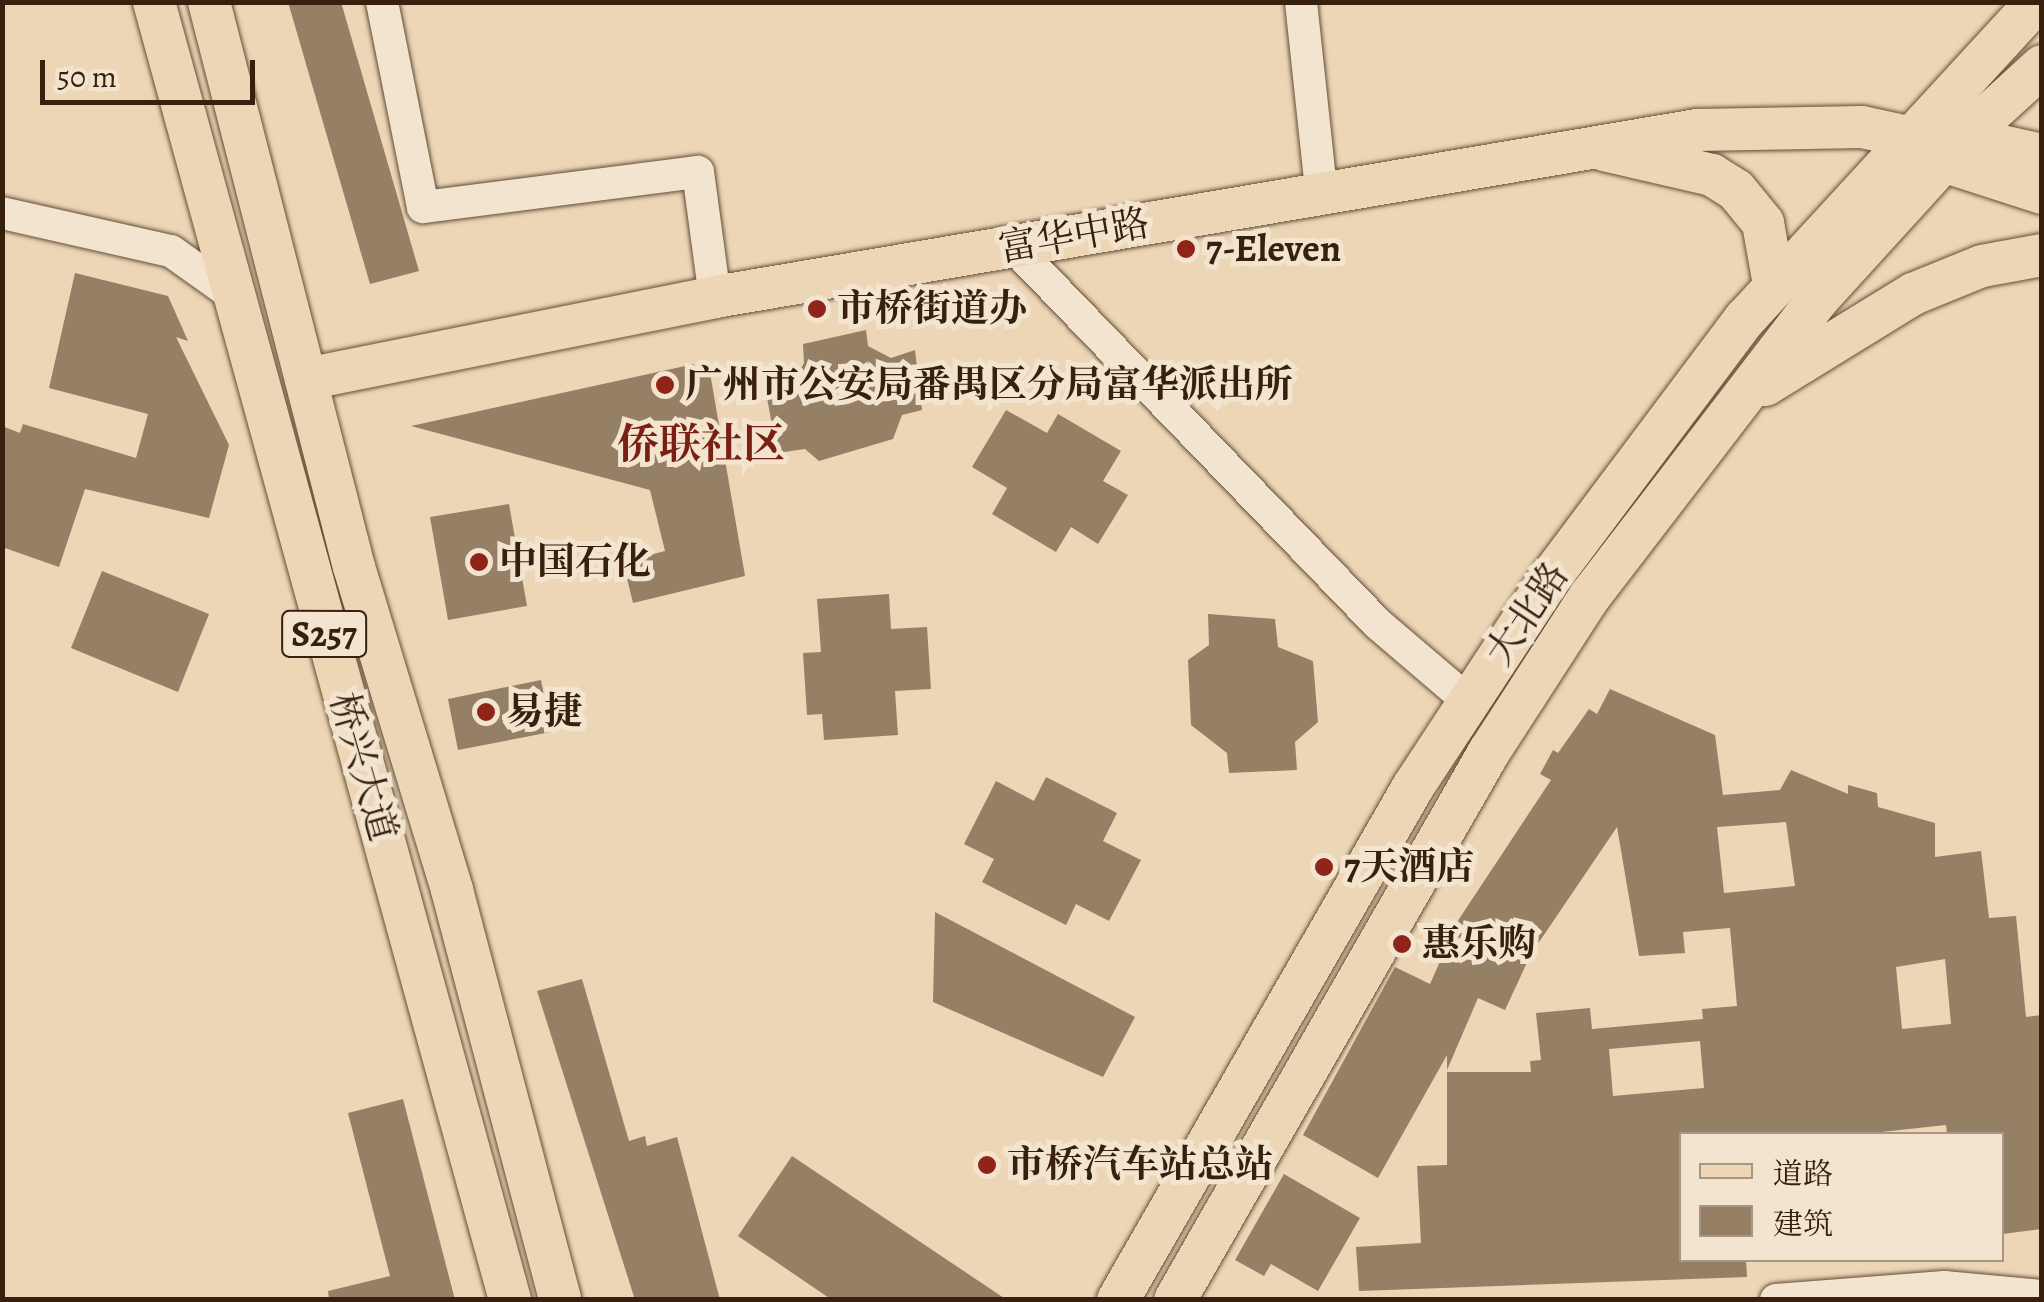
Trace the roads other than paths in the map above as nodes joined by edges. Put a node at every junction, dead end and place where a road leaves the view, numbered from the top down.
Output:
1 (154, 2) edge
2 (208, 2) edge
3 (382, 2) edge
4 (1301, 2) edge
5 (2037, 2) edge
6 (2042, 66) edge
7 (1908, 137) junction
8 (1590, 146) junction
9 (1956, 147) junction
10 (2042, 156) edge
11 (1322, 190) junction
12 (2042, 193) edge
13 (2, 213) edge
14 (1014, 247) junction
15 (2042, 255) edge
16 (1774, 285) junction
17 (715, 297) junction
18 (238, 298) junction
19 (306, 379) junction
20 (1728, 411) junction
21 (1468, 701) junction
22 (2042, 1296) edge
23 (510, 1300) edge
24 (560, 1300) edge
25 (1118, 1300) edge
26 (1174, 1300) edge
27 (1776, 1300) edge

1 - 18 main road, 桥兴大道 / S257
2 - 19 main road, 桥兴大道 / S257
3 - 17 street
4 - 11 street
5 - 7 main road, 大北路
6 - 9 main road, 大北路
7 - 8 main road, 富华中路
7 - 9 main road, 富华中路
7 - 16 main road, 大北路
8 - 11 main road, 富华中路
8 - 16 main road
9 - 10 main road
9 - 12 main road
9 - 20 main road, 大北路
11 - 14 main road, 富华中路
13 - 18 street
14 - 17 main road, 富华中路
14 - 21 street
15 - 20 main road
16 - 21 main road, 大北路
17 - 19 main road, 富华中路
18 - 19 main road
18 - 23 main road, 桥兴大道 / S257
19 - 24 main road, 桥兴大道 / S257
20 - 26 main road, 大北路
21 - 25 main road, 大北路
22 - 27 street

